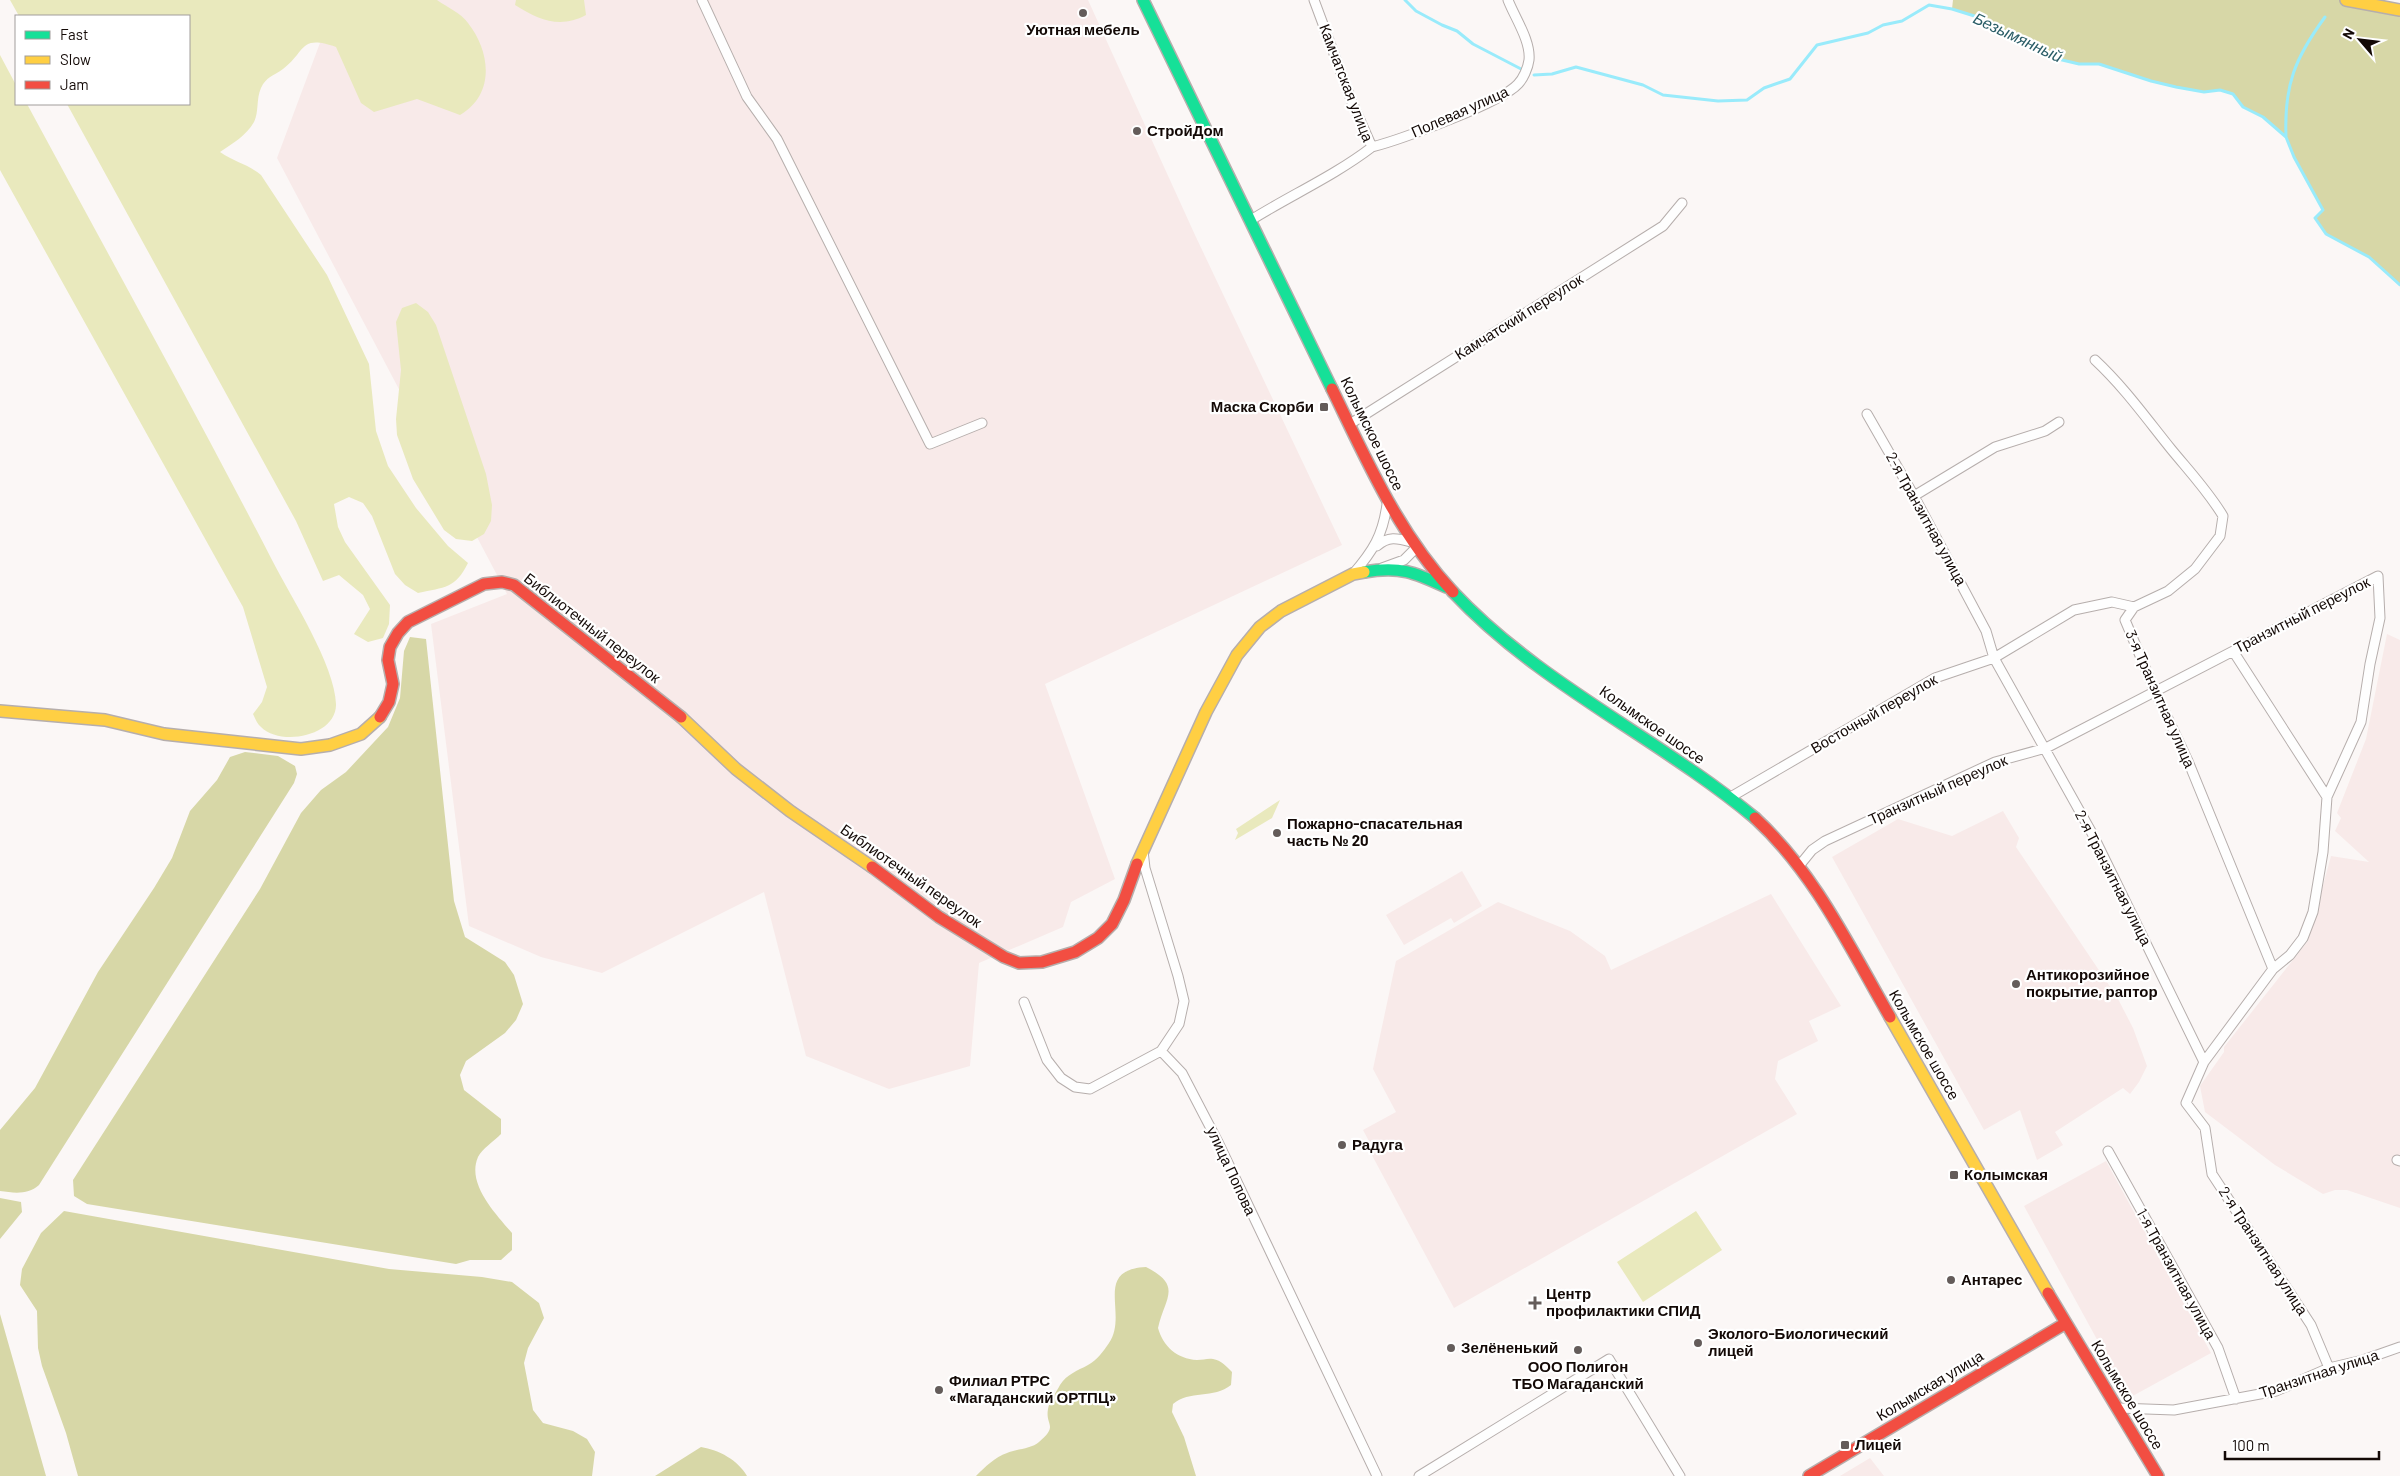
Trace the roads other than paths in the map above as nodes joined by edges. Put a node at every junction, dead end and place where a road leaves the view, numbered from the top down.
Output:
1 (702, 0) edge
2 (1143, 0) edge
3 (1314, 0) edge
4 (1508, 0) edge
5 (2346, 0) edge
6 (2400, 10) edge
7 (1372, 147) junction
8 (1682, 204) dead end
9 (1251, 220) junction
10 (2095, 360) dead end
11 (1867, 414) dead end
12 (2059, 422) dead end
13 (982, 423) dead end
14 (1350, 424) junction
15 (1914, 496) junction
16 (1387, 502) junction
17 (1413, 545) junction
18 (1372, 553) junction
19 (1377, 570) junction
20 (1353, 574) junction
21 (1449, 588) junction
22 (2134, 607) junction
23 (2233, 651) junction
24 (1994, 658) junction
25 (2155, 692) junction
26 (0, 711) edge
27 (2046, 748) junction
28 (2327, 797) junction
29 (1729, 798) junction
30 (1143, 848) junction
31 (1800, 866) junction
32 (2273, 969) junction
33 (1024, 1002) dead end
34 (1160, 1051) junction
35 (2204, 1062) junction
36 (2108, 1152) dead end
37 (2066, 1323) junction
38 (2400, 1347) edge
39 (2329, 1368) junction
40 (2236, 1399) junction
41 (2118, 1408) junction
42 (1377, 1476) edge
43 (1419, 1476) edge
44 (1680, 1476) edge
45 (1809, 1476) edge
46 (2158, 1476) edge

1 - 13 street
2 - 9 main road, Колымское шоссе
3 - 7 street, Камчатская улица
4 - 7 street, Полевая улица
5 - 6 main road
7 - 9 street, Камчатская улица
8 - 14 street, Камчатский переулок
9 - 14 main road, Колымское шоссе
10 - 22 street, 3-я Транзитная улица
11 - 15 street, 2-я Транзитная улица
12 - 15 street
14 - 16 main road, Колымское шоссе
15 - 24 street, 2-я Транзитная улица
16 - 17 main road, Колымское шоссе
16 - 18 street, Библиотечный переулок
17 - 18 street
17 - 19 street
17 - 21 main road, Колымское шоссе
18 - 20 street, Библиотечный переулок
19 - 20 main road, Библиотечный переулок
19 - 21 main road, Библиотечный переулок
20 - 30 main road, Библиотечный переулок
21 - 29 main road, Колымское шоссе
22 - 24 street, Восточный переулок
22 - 25 street, 3-я Транзитная улица
23 - 25 street, Транзитный переулок
23 - 28 street
23 - 28 street, Транзитный переулок
24 - 27 street, 2-я Транзитная улица
24 - 29 street, Восточный переулок
25 - 27 street, Транзитный переулок
25 - 32 street, 3-я Транзитная улица
26 - 30 main road, Библиотечный переулок
27 - 31 street, Транзитный переулок
27 - 35 street, 2-я Транзитная улица
28 - 32 street
29 - 31 main road, Колымское шоссе
30 - 34 street
31 - 37 main road, Колымское шоссе
32 - 35 street
33 - 34 street
34 - 42 street, улица Попова
35 - 39 street, 2-я Транзитная улица
36 - 40 street, 1-я Транзитная улица
37 - 41 main road, Колымское шоссе
37 - 45 main road, Колымская улица
38 - 39 street, Транзитная улица
39 - 40 street, Транзитная улица
40 - 41 street, Транзитная улица
41 - 46 main road, Колымское шоссе
43 - 44 street

